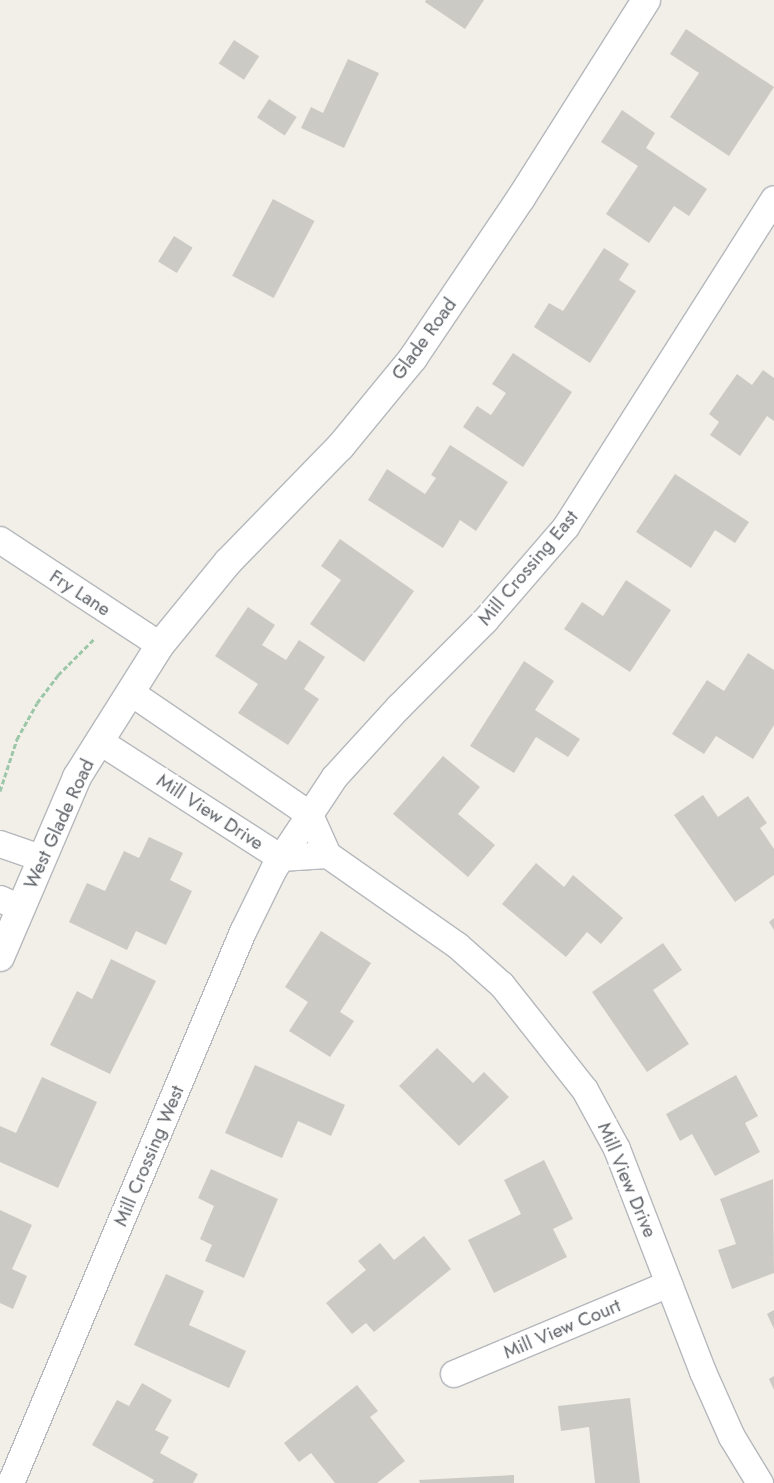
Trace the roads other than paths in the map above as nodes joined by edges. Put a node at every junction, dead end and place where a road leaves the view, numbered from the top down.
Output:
1 (646, 0) edge
2 (774, 199) edge
3 (0, 540) edge
4 (160, 646) junction
5 (130, 692) junction
6 (99, 741) junction
7 (303, 824) junction
8 (0, 844) edge
9 (328, 855) junction
10 (41, 858) junction
11 (281, 858) junction
12 (10, 904) edge
13 (0, 957) edge
14 (669, 1284) junction
15 (454, 1374) dead end
16 (11, 1483) edge
17 (760, 1483) edge

1 - 4 main road, Glade Road
2 - 7 street, Mill Crossing East
3 - 4 street, Fry Lane
4 - 5 main road, West Glade Road
5 - 6 main road, West Glade Road
5 - 7 street
6 - 10 main road, West Glade Road
6 - 11 street, Mill View Drive
7 - 9 street
7 - 11 street, Mill Crossing West
8 - 10 street
9 - 11 street, Mill View Drive
9 - 14 street, Mill View Drive
10 - 12 main road, West Glade Road
11 - 16 street, Mill Crossing West
12 - 13 main road, West Glade Road
14 - 15 street, Mill View Court
14 - 17 street, Mill View Drive

